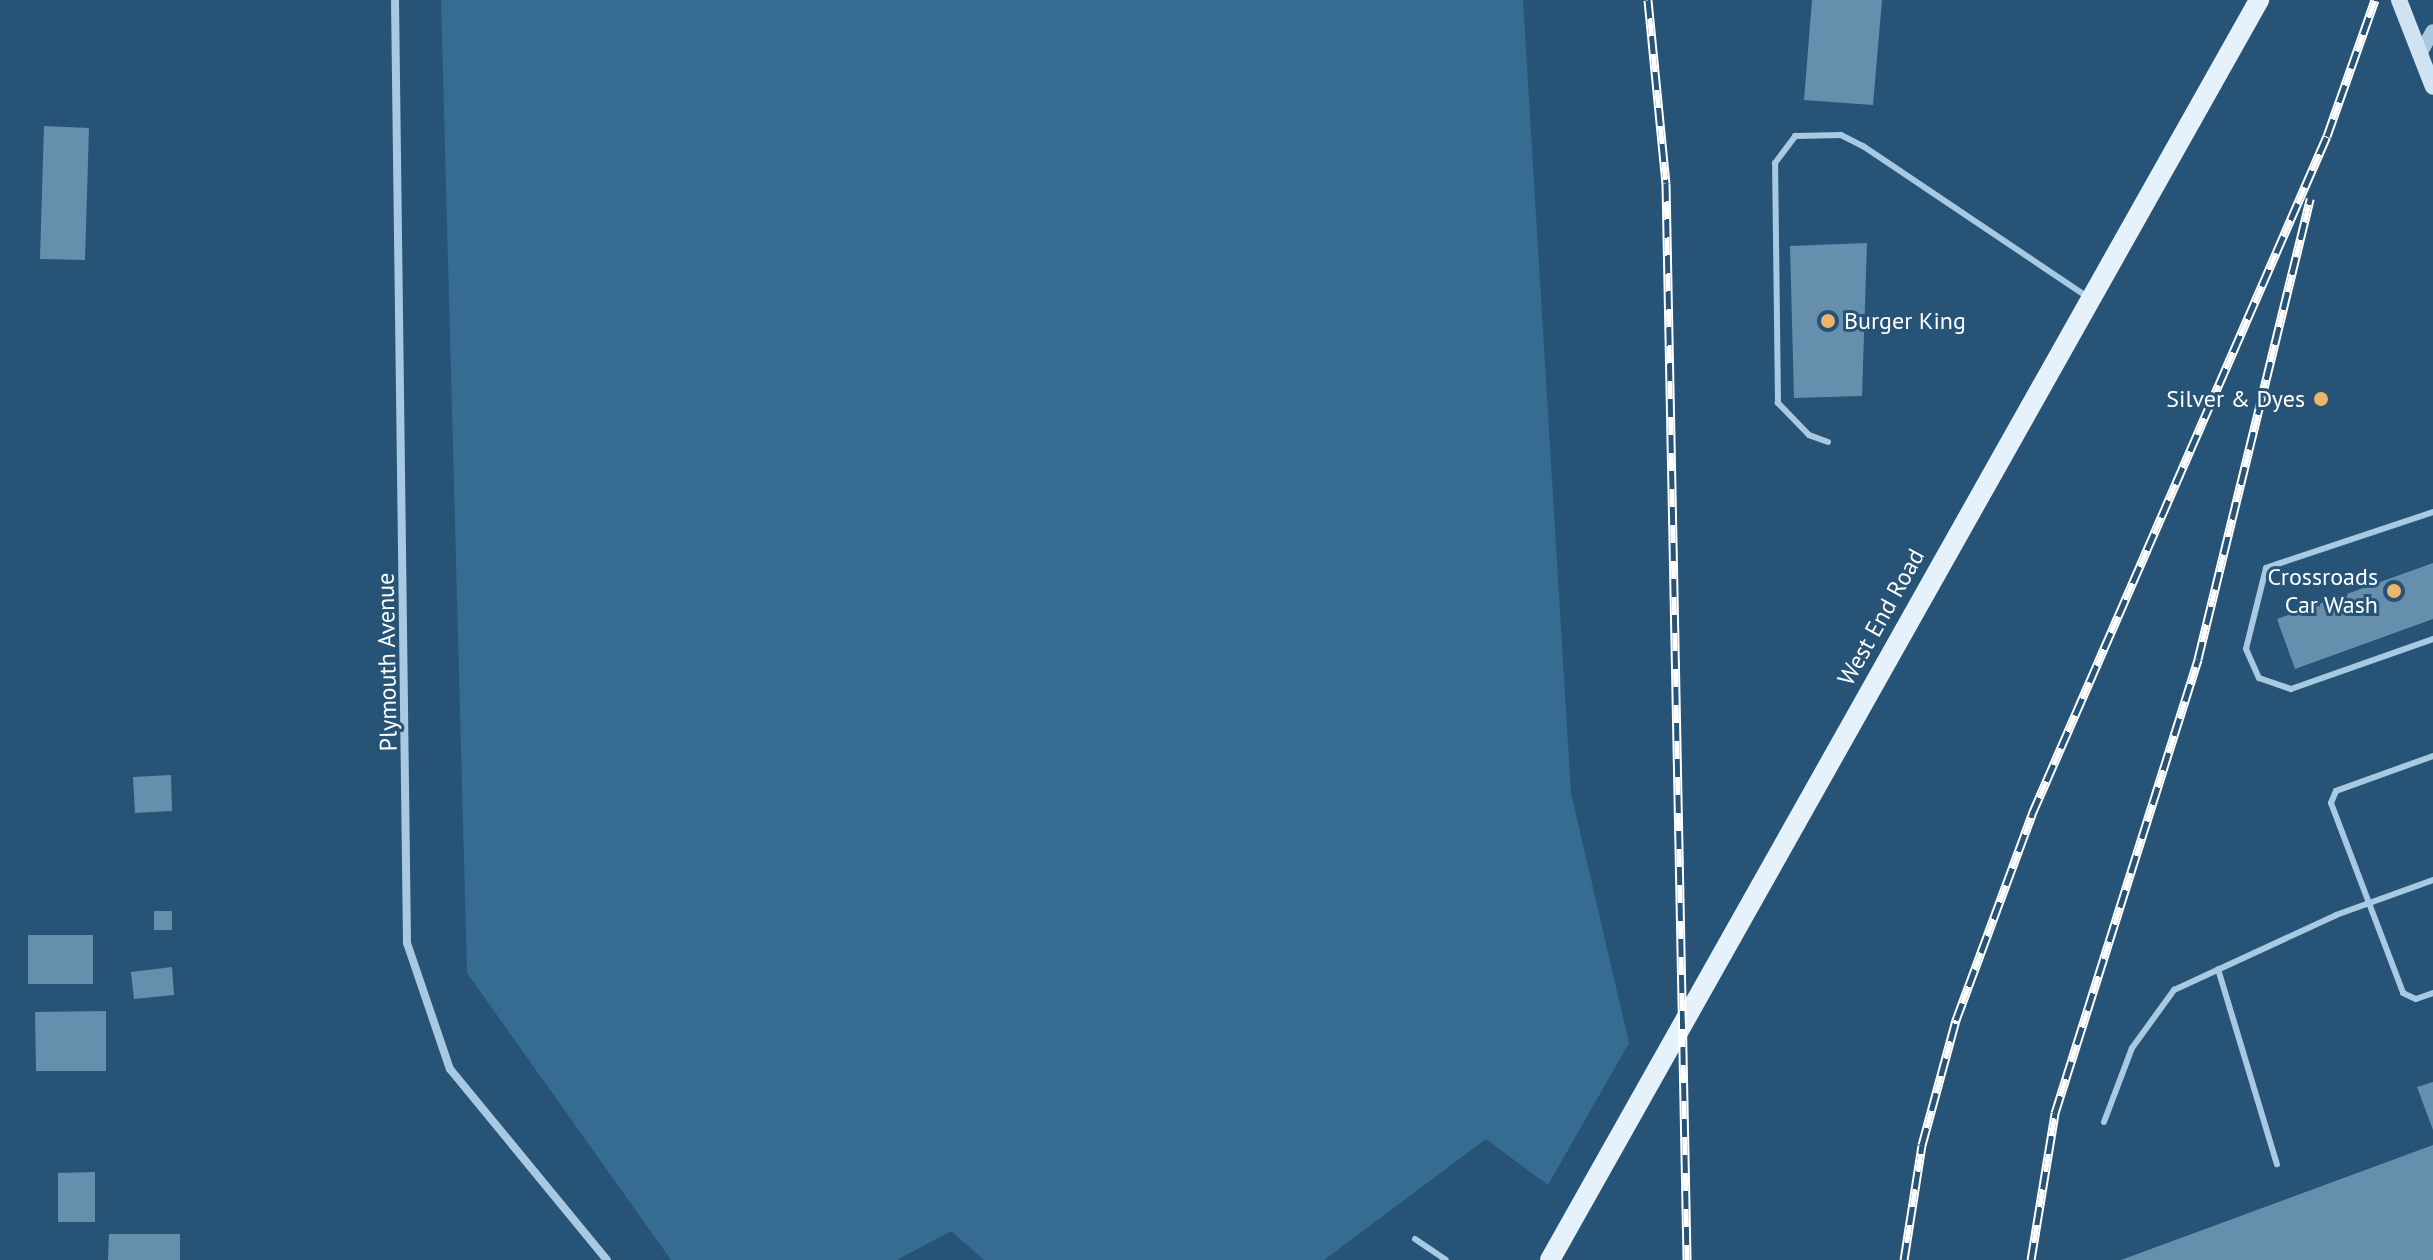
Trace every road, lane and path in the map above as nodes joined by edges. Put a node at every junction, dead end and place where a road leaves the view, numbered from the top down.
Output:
1 (395, 0) edge
2 (2399, 0) edge
3 (2253, 4) edge
4 (2433, 31) edge
5 (2420, 54) junction
6 (2433, 87) edge
7 (2089, 298) junction
8 (1828, 442) dead end
9 (2433, 512) edge
10 (2433, 639) edge
11 (2433, 756) edge
12 (2433, 880) edge
13 (2368, 902) junction
14 (2218, 969) junction
15 (2433, 993) edge
16 (2104, 1122) dead end
17 (2277, 1164) dead end
18 (1415, 1239) dead end
19 (607, 1260) edge
20 (1446, 1260) edge
21 (1550, 1260) edge

1 - 19 street, Plymouth Avenue
2 - 5 main road
3 - 7 main road, West End Road
4 - 5 street
5 - 6 main road
7 - 8 lane
7 - 21 main road, West End Road
9 - 10 lane
11 - 13 lane
12 - 13 lane
13 - 14 lane
13 - 15 lane
14 - 16 lane
14 - 17 lane
18 - 20 lane

